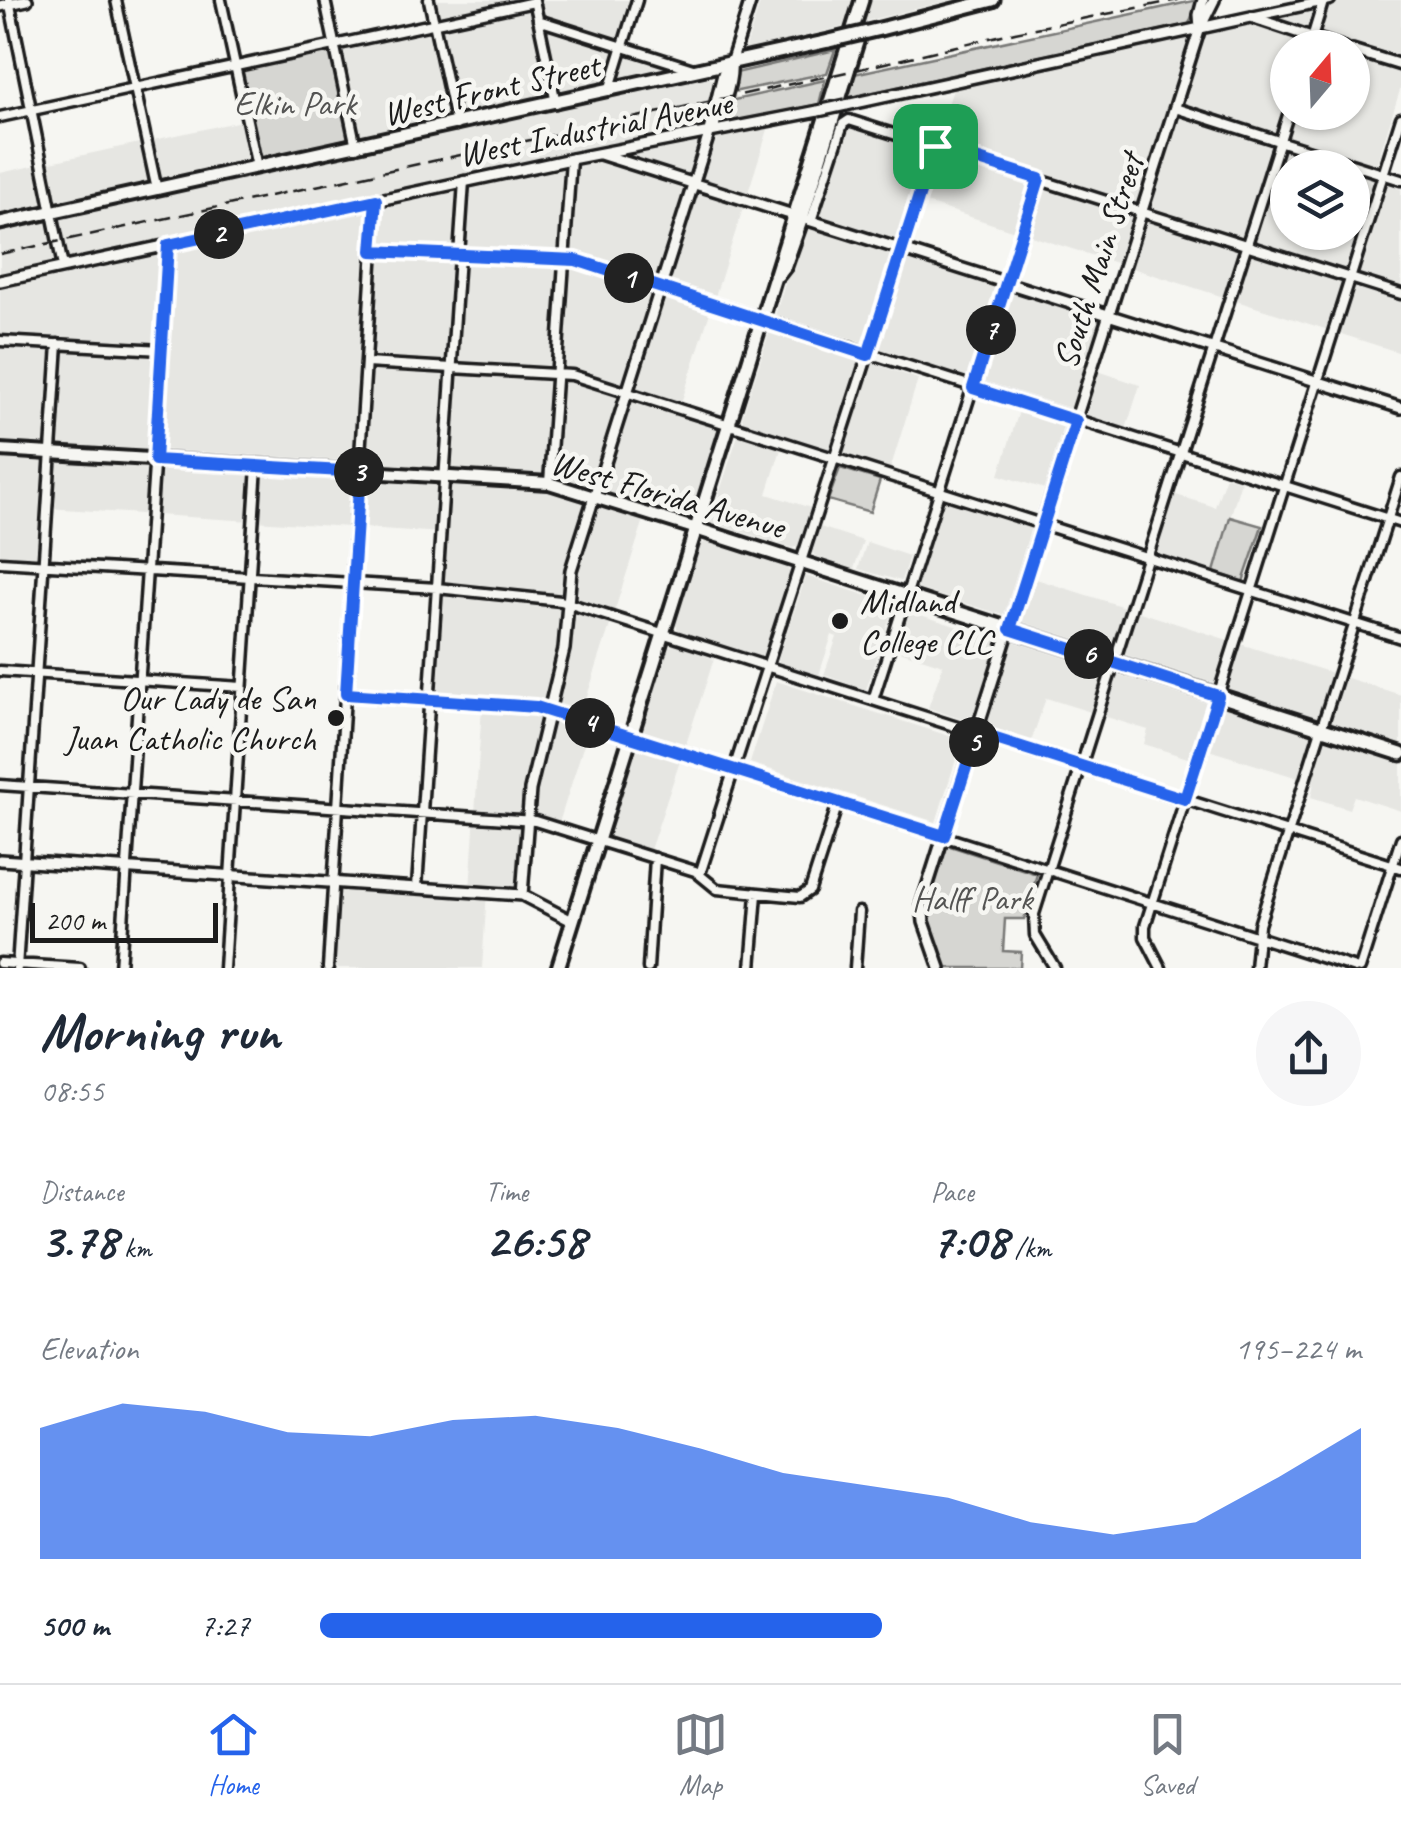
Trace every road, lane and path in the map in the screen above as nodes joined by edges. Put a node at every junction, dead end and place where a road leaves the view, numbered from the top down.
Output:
1 (26, 0) edge
2 (116, 0) edge
3 (221, 0) edge
4 (325, 0) edge
5 (429, 0) edge
6 (637, 0) edge
7 (751, 0) edge
8 (862, 0) edge
9 (870, 0) edge
10 (993, 0) edge
11 (1203, 0) edge
12 (1214, 0) edge
13 (534, 1) edge
14 (1326, 1) edge
15 (6, 3) edge
16 (1251, 18) junction
17 (538, 20) junction
18 (434, 24) junction
19 (1200, 28) junction
20 (1281, 30) edge
21 (1315, 30) edge
22 (334, 45) junction
23 (622, 46) junction
24 (1370, 56) edge
25 (731, 63) junction
26 (235, 66) junction
27 (1401, 66) edge
28 (697, 70) junction
29 (135, 88) junction
30 (609, 91) junction
31 (556, 103) junction
32 (1175, 108) junction
33 (33, 110) junction
34 (0, 118) edge
35 (1401, 118) edge
36 (456, 125) junction
37 (1283, 130) edge
38 (708, 134) junction
39 (1279, 142) junction
40 (935, 146) junction
41 (356, 147) junction
42 (598, 154) junction
43 (571, 159) junction
44 (257, 168) junction
45 (1383, 174) junction
46 (1039, 179) junction
47 (1401, 180) edge
48 (464, 181) junction
49 (693, 184) junction
50 (157, 190) junction
51 (376, 200) junction
52 (54, 212) junction
53 (1142, 212) junction
54 (802, 218) junction
55 (0, 223) edge
56 (168, 245) junction
57 (1246, 245) junction
58 (902, 250) junction
59 (372, 251) junction
60 (459, 254) junction
61 (564, 259) junction
62 (67, 267) junction
63 (1350, 278) junction
64 (0, 281) edge
65 (1006, 283) junction
66 (660, 288) junction
67 (1401, 294) edge
68 (1110, 316) junction
69 (763, 321) junction
70 (0, 340) edge
71 (58, 344) junction
72 (1214, 349) junction
73 (162, 350) junction
74 (868, 355) junction
75 (366, 362) junction
76 (452, 367) junction
77 (556, 372) junction
78 (1317, 382) junction
79 (973, 388) junction
80 (626, 392) junction
81 (1401, 408) edge
82 (1076, 421) junction
83 (730, 425) junction
84 (0, 450) edge
85 (51, 453) junction
86 (1180, 454) junction
87 (835, 458) junction
88 (155, 460) junction
89 (257, 466) junction
90 (360, 472) junction
91 (1401, 476) edge
92 (444, 477) junction
93 (549, 483) junction
94 (1284, 486) junction
95 (939, 491) junction
96 (593, 495) junction
97 (1388, 519) junction
98 (1044, 524) junction
99 (1401, 524) edge
100 (698, 529) junction
101 (1147, 557) junction
102 (0, 562) edge
103 (802, 562) junction
104 (44, 564) junction
105 (148, 571) junction
106 (250, 577) junction
107 (353, 583) junction
108 (437, 588) junction
109 (1251, 590) junction
110 (906, 596) junction
111 (568, 602) junction
112 (1354, 623) junction
113 (1010, 629) junction
114 (664, 633) junction
115 (1401, 638) edge
116 (1114, 662) junction
117 (768, 666) junction
118 (0, 671) edge
119 (36, 673) junction
120 (140, 680) junction
121 (242, 687) junction
122 (346, 694) junction
123 (1218, 696) junction
124 (429, 700) junction
125 (873, 700) junction
126 (550, 710) junction
127 (1321, 729) junction
128 (977, 733) junction
129 (632, 737) junction
130 (1401, 754) edge
131 (1081, 766) junction
132 (736, 770) junction
133 (0, 785) edge
134 (29, 786) junction
135 (132, 792) junction
136 (1185, 799) junction
137 (234, 802) junction
138 (838, 803) junction
139 (338, 810) junction
140 (422, 816) junction
141 (528, 821) junction
142 (1288, 832) junction
143 (944, 836) junction
144 (1401, 839) edge
145 (598, 841) junction
146 (655, 858) junction
147 (0, 860) edge
148 (24, 862) junction
149 (1397, 867) edge
150 (127, 868) junction
151 (1048, 870) junction
152 (700, 874) junction
153 (230, 875) junction
154 (334, 882) junction
155 (417, 888) junction
156 (757, 894) junction
157 (522, 895) junction
158 (1152, 903) junction
159 (859, 912) dead end
160 (572, 921) junction
161 (1258, 937) junction
162 (0, 963) edge
163 (17, 966) edge
164 (80, 968) edge
165 (120, 968) edge
166 (224, 968) edge
167 (328, 968) edge
168 (558, 968) edge
169 (648, 968) edge
170 (751, 968) edge
171 (855, 968) edge
172 (940, 968) edge
173 (1055, 968) edge
174 (1161, 968) edge
175 (1256, 968) edge
176 (1358, 968) edge

1 - 15 street
2 - 29 street
3 - 26 street
4 - 22 street
5 - 18 street
6 - 23 street
7 - 25 street
8 - 54 main road
9 - 54 main road
10 - 25 main road, West Front Street, bridge
11 - 19 street, South Main Street
12 - 19 street, South Main Street
13 - 17 street
13 - 18 street
14 - 16 street
14 - 21 street
15 - 33 street
16 - 19 street, West Industrial Avenue
16 - 20 street
17 - 23 street
17 - 31 street
18 - 22 street
18 - 36 street
19 - 32 street, South Main Street
19 - 38 street, West Industrial Avenue, bridge
22 - 26 street
22 - 41 street
23 - 28 street
23 - 30 street
24 - 27 street
25 - 28 main road, West Front Street
25 - 38 street
26 - 29 street
26 - 44 street
28 - 30 main road, West Front Street
29 - 33 street
29 - 50 street
30 - 31 main road, West Front Street
31 - 36 main road, West Front Street
32 - 39 street
32 - 53 street, South Main Street
33 - 34 street
33 - 52 street
35 - 45 street
36 - 41 main road, West Front Street
37 - 39 street
38 - 42 street, West Industrial Avenue
38 - 49 street
39 - 45 street
39 - 57 street
40 - 46 street
40 - 54 street
40 - 58 street
41 - 44 main road, West Front Street
42 - 43 street, West Industrial Avenue
42 - 49 street
43 - 48 street, West Industrial Avenue
43 - 61 street
44 - 50 main road, West Front Street
45 - 47 street
45 - 63 street
46 - 53 street
46 - 65 street
48 - 51 street, West Industrial Avenue
48 - 60 street
49 - 54 street
49 - 66 street
50 - 52 main road, West Front Street
51 - 56 street, West Industrial Avenue
51 - 59 street
52 - 55 main road, West Front Street
52 - 62 street
53 - 57 street
53 - 68 street, South Main Street
54 - 58 street
54 - 69 main road
56 - 62 street, West Industrial Avenue
56 - 73 street
57 - 63 street
57 - 72 street
58 - 65 street
58 - 74 street
59 - 60 street
59 - 75 street
60 - 61 street
60 - 76 street
61 - 66 street
61 - 77 street
62 - 64 street, West Industrial Avenue
63 - 67 street
63 - 78 street
65 - 68 street
65 - 79 street
66 - 69 street
66 - 80 street
68 - 72 street
68 - 82 street, South Main Street
69 - 74 street
69 - 83 main road
70 - 71 street
71 - 73 street
71 - 85 street
72 - 78 street
72 - 86 street
73 - 88 street
74 - 79 street
74 - 87 street
75 - 76 street
75 - 90 street
76 - 77 street
76 - 92 street
77 - 80 street
77 - 93 street
78 - 81 street
78 - 94 street
79 - 82 street
79 - 95 street
80 - 83 street
80 - 96 street
82 - 86 street
82 - 98 street, South Main Street
83 - 87 street
83 - 100 main road
84 - 85 main road, West Florida Avenue
85 - 88 main road, West Florida Avenue
85 - 104 street
86 - 94 street
86 - 101 street
87 - 95 street
87 - 103 street
88 - 89 main road, West Florida Avenue
88 - 105 street
89 - 90 main road, West Florida Avenue
89 - 106 street
90 - 92 main road, West Florida Avenue
90 - 107 street
91 - 97 street
92 - 93 main road, West Florida Avenue
92 - 108 street
93 - 96 main road, West Florida Avenue
94 - 97 street
94 - 109 street
95 - 98 street
95 - 110 street
96 - 100 main road, West Florida Avenue
96 - 111 street
97 - 99 street
97 - 112 street
98 - 101 street
98 - 113 street, South Main Street
100 - 103 main road, West Florida Avenue
100 - 114 main road
101 - 109 street
101 - 116 street
102 - 104 street
103 - 110 main road, West Florida Avenue
103 - 117 street
104 - 105 street
104 - 119 street
105 - 106 street
105 - 120 street
106 - 107 street
106 - 121 street
107 - 108 street
107 - 122 street
108 - 111 street
108 - 124 street
109 - 112 street
109 - 123 street
110 - 113 main road, West Florida Avenue
110 - 125 street
111 - 114 street
111 - 126 street
112 - 115 street
112 - 127 street
113 - 116 main road, West Florida Avenue
113 - 128 street, South Main Street
114 - 117 street
114 - 129 main road
116 - 123 main road, West Florida Avenue
116 - 131 street
117 - 125 street
117 - 132 street
118 - 119 street
119 - 120 street
119 - 134 street
120 - 121 street
120 - 135 street
121 - 137 street
122 - 124 street
122 - 139 street
123 - 127 main road, West Florida Avenue
123 - 136 street
124 - 126 street
124 - 140 street
125 - 128 street
126 - 129 street
126 - 141 street
127 - 130 main road, West Florida Avenue
127 - 142 street
128 - 131 street
128 - 143 street, South Main Street
129 - 132 street
129 - 145 main road
131 - 136 street
131 - 151 street
132 - 138 street
132 - 152 street
133 - 134 street
134 - 135 street
134 - 148 street
135 - 137 street
135 - 150 street
136 - 142 street
136 - 158 street
137 - 139 street
137 - 153 street
138 - 143 street
138 - 156 street
139 - 140 street
139 - 154 street
140 - 141 street
140 - 155 street
141 - 145 street
141 - 157 street
142 - 149 street
142 - 161 street
143 - 151 street
143 - 172 street, South Main Street
144 - 149 street
145 - 146 street
145 - 160 main road
146 - 152 street
146 - 169 street
147 - 148 street
148 - 150 street
148 - 163 street
149 - 176 street
150 - 153 street
150 - 165 street
151 - 158 street
151 - 173 street
152 - 156 street
153 - 154 street
153 - 166 street
154 - 155 street
154 - 167 street
155 - 157 street
156 - 170 street
157 - 160 street
158 - 161 street
158 - 174 street
159 - 171 street
160 - 168 main road
161 - 175 street
161 - 176 street
162 - 163 street
163 - 164 street

